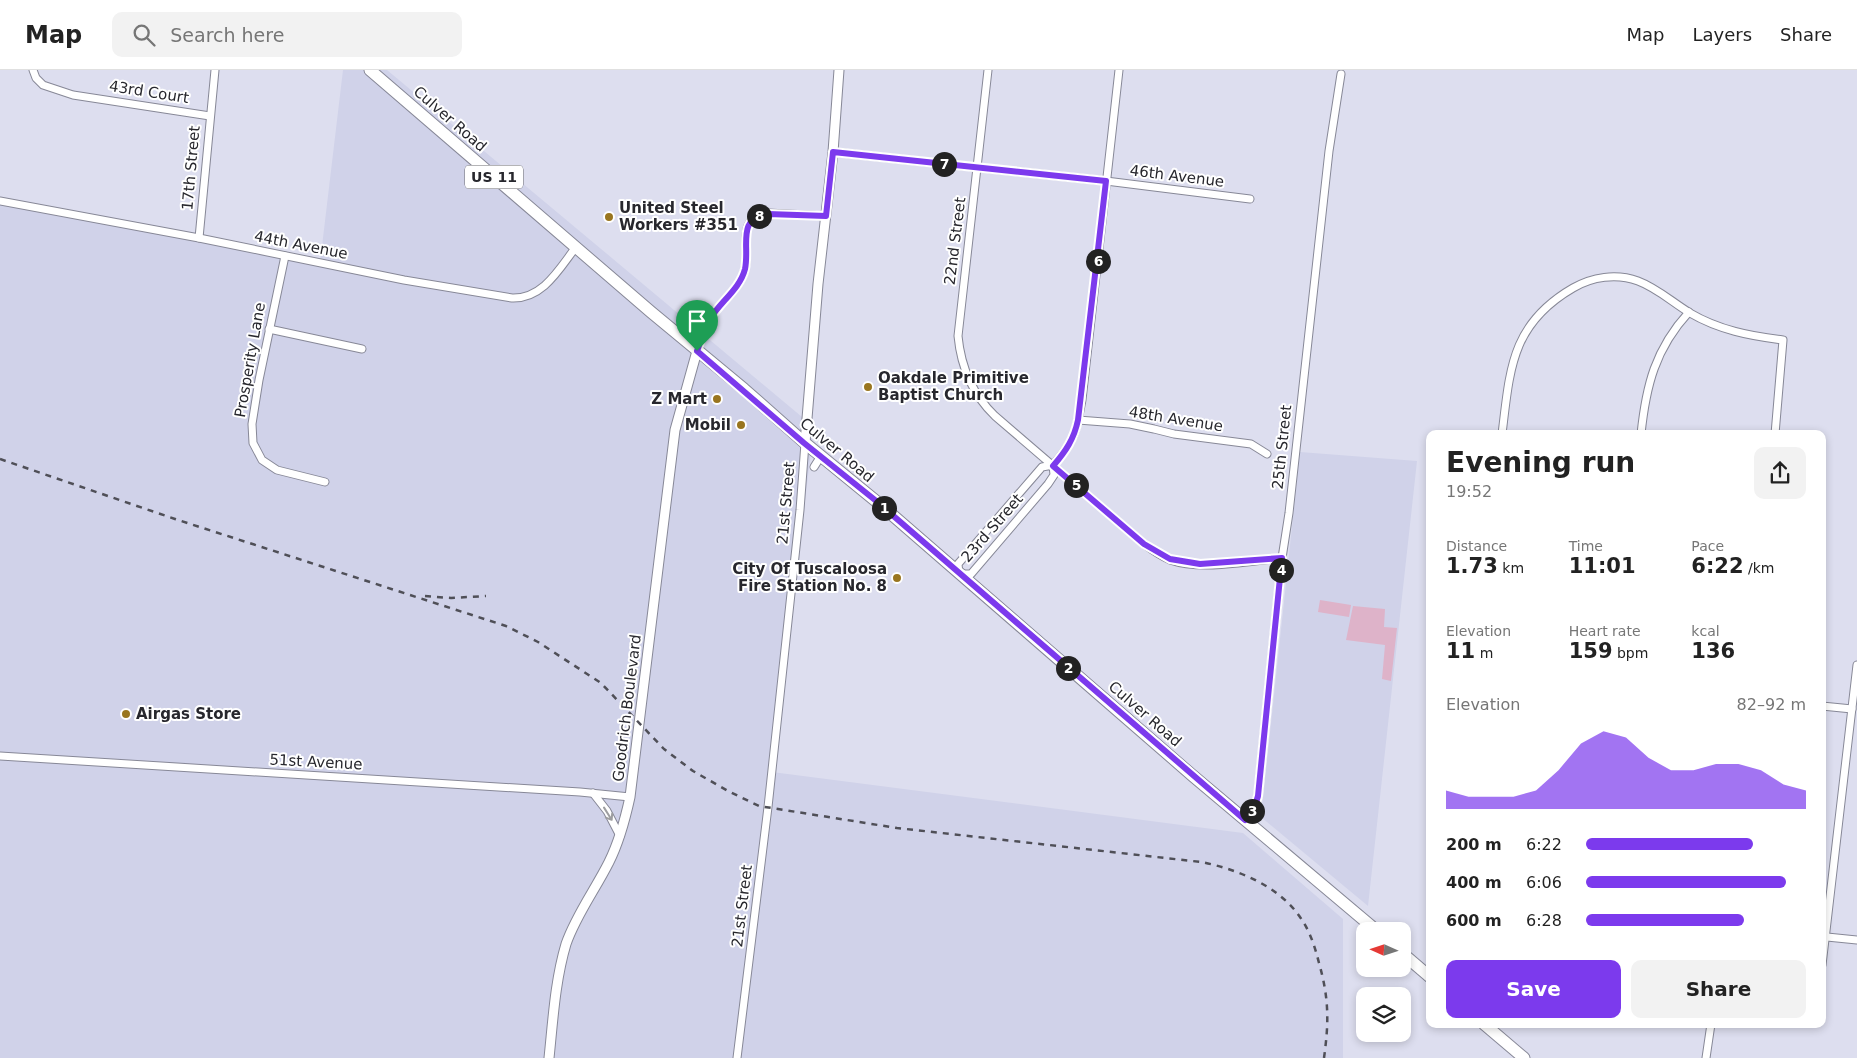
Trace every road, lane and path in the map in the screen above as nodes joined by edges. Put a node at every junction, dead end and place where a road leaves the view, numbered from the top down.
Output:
1 (32, 70) edge
2 (215, 70) edge
3 (370, 70) edge
4 (834, 70) edge
5 (839, 70) edge
6 (988, 70) edge
7 (1119, 70) edge
8 (1341, 74) dead end
9 (210, 116) junction
10 (833, 152) junction
11 (978, 168) junction
12 (1106, 181) junction
13 (1250, 199) dead end
14 (0, 200) edge
15 (826, 216) junction
16 (199, 238) junction
17 (576, 247) junction
18 (285, 256) junction
19 (1689, 312) junction
20 (269, 328) junction
21 (362, 349) dead end
22 (697, 351) junction
23 (1078, 420) junction
24 (1502, 430) edge
25 (1642, 430) edge
26 (1775, 430) edge
27 (804, 443) junction
28 (1267, 454) dead end
29 (821, 456) junction
30 (1053, 466) junction
31 (814, 467) dead end
32 (325, 482) dead end
33 (1282, 558) junction
34 (959, 574) junction
35 (1857, 664) edge
36 (1826, 706) edge
37 (1852, 709) junction
38 (0, 756) edge
39 (593, 793) junction
40 (630, 797) junction
41 (1245, 820) junction
42 (620, 836) junction
43 (1366, 922) edge
44 (1827, 936) junction
45 (1857, 940) edge
46 (1826, 942) edge
47 (1411, 961) edge
48 (1426, 974) edge
49 (1489, 1028) edge
50 (1710, 1028) edge
51 (549, 1058) edge
52 (737, 1058) edge
53 (1524, 1058) edge
54 (1706, 1058) edge

1 - 9 street, 43rd Court
2 - 9 street, 17th Street
3 - 17 main road, Culver Road / US 11
4 - 5 street
5 - 10 street, 21st Street
6 - 11 street, 22nd Street
7 - 12 street, 23rd Street
8 - 33 street, 25th Street
9 - 16 street, 17th Street
10 - 11 street, 46th Avenue
10 - 15 street, 21st Street
11 - 12 street, 46th Avenue
11 - 30 street, 22nd Street
12 - 13 street, 46th Avenue
12 - 23 street, 23rd Street
14 - 16 street, 44th Avenue
15 - 22 street
15 - 27 street, 21st Street
16 - 18 street, 44th Avenue
17 - 18 street, 44th Avenue
17 - 22 main road, Culver Road / US 11
18 - 20 street, Prosperity Lane
19 - 24 street
19 - 25 street
19 - 26 street
20 - 21 street
20 - 32 street, Prosperity Lane
22 - 27 main road, Culver Road / US 11
22 - 40 street, Goodrich Boulevard
23 - 28 street, 48th Avenue
23 - 30 street, 23rd Street
27 - 29 main road, Culver Road / US 11
27 - 52 street, 21st Street
29 - 31 street
29 - 34 main road, Culver Road / US 11
30 - 33 street, 22nd Street
30 - 34 street, 23rd Street
30 - 34 street, 23rd Street
33 - 41 street, 25th Street
34 - 41 main road, Culver Road / US 11
35 - 37 street
36 - 37 street
37 - 44 street
38 - 39 street, 51st Avenue
39 - 40 street, 51st Avenue
39 -> 42 street
40 - 42 street, Goodrich Boulevard
41 - 43 main road, Culver Road / US 11
42 - 51 street, Goodrich Boulevard
44 - 45 street
44 - 46 street
47 - 48 main road
49 - 53 main road
50 - 54 street

